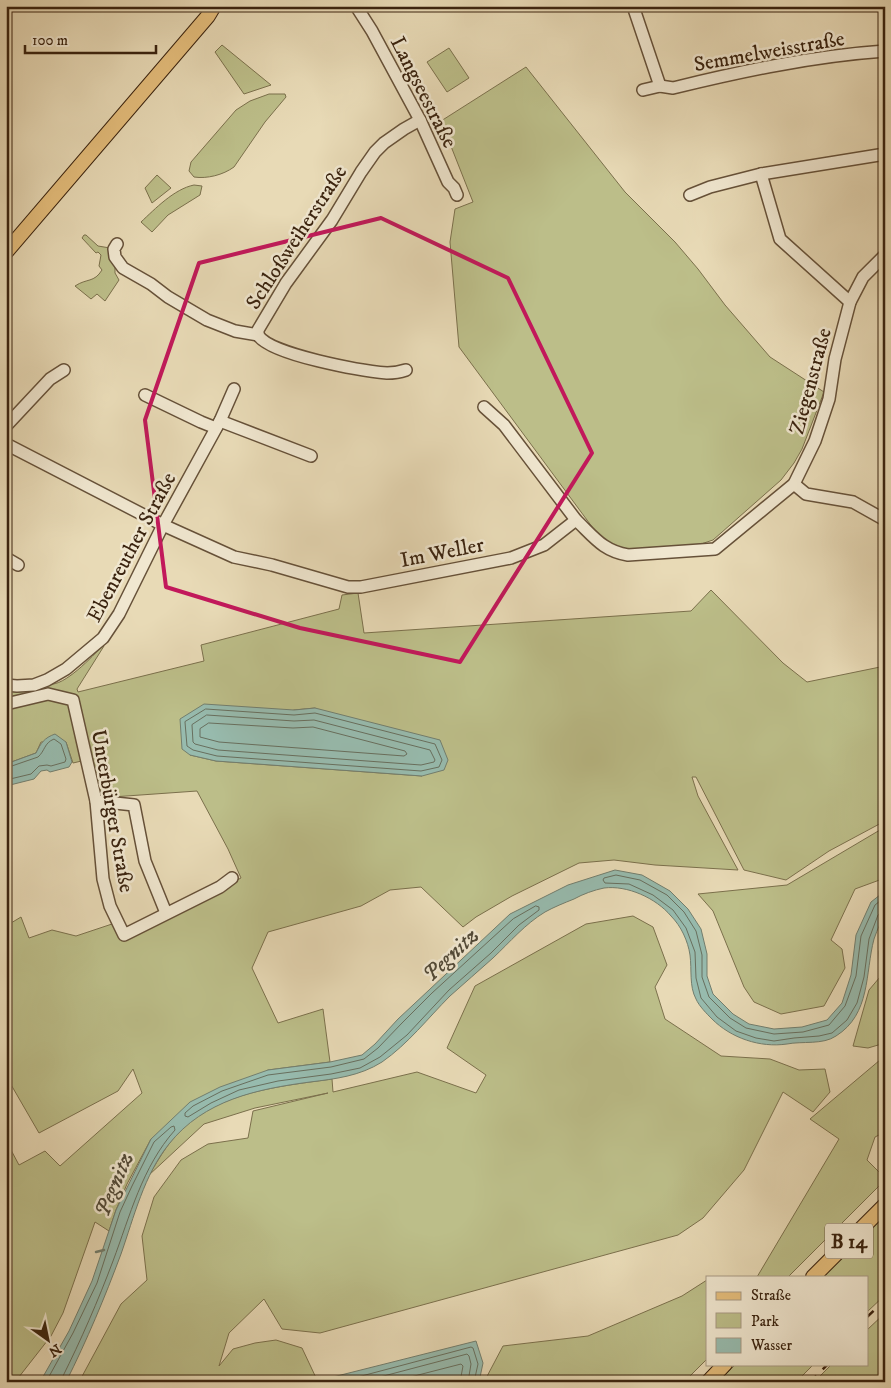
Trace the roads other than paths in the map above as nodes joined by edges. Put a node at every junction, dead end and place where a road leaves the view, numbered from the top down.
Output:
1 (222, 6) edge
2 (356, 6) edge
3 (633, 6) edge
4 (211, 11) edge
5 (885, 51) edge
6 (660, 86) junction
7 (643, 90) dead end
8 (420, 120) junction
9 (885, 154) edge
10 (761, 174) junction
11 (457, 195) dead end
12 (690, 195) dead end
13 (117, 244) dead end
14 (6, 252) edge
15 (885, 255) edge
16 (850, 302) junction
17 (258, 335) junction
18 (64, 370) dead end
19 (406, 370) dead end
20 (234, 389) dead end
21 (145, 395) dead end
22 (484, 407) dead end
23 (218, 424) junction
24 (6, 426) edge
25 (6, 444) edge
26 (311, 456) dead end
27 (794, 484) junction
28 (576, 520) junction
29 (885, 520) edge
30 (163, 525) junction
31 (6, 558) edge
32 (18, 565) dead end
33 (6, 685) edge
34 (6, 704) edge
35 (96, 802) junction
36 (232, 878) dead end
37 (166, 914) junction
38 (885, 1205) edge
39 (814, 1276) edge
40 (723, 1366) edge
41 (708, 1382) edge

1 - 4 main road
2 - 8 street, Langseestraße
3 - 6 street
4 - 14 main road
5 - 6 street, Semmelweisstraße
6 - 7 street, Semmelweisstraße
8 - 11 street, Langseestraße
8 - 17 street, Schloßweiherstraße
9 - 10 street
10 - 12 street
10 - 16 street
13 - 17 street
15 - 16 street, Ziegenstraße
16 - 27 street, Ziegenstraße
17 - 19 street, Schloßweiherstraße
18 - 24 street
20 - 23 street, Ebenreuther Straße
21 - 23 street
22 - 28 street
23 - 26 street
23 - 30 street, Ebenreuther Straße
25 - 30 street, Im Weller
27 - 28 street, Ziegenstraße
27 - 29 street
28 - 30 street, Im Weller
30 - 33 street, Ebenreuther Straße
31 - 32 street
34 - 35 street, Unterbürger Straße
35 - 37 street
35 - 37 street, Unterbürger Straße
36 - 37 street
38 - 39 main road, B 14
40 - 41 main road

